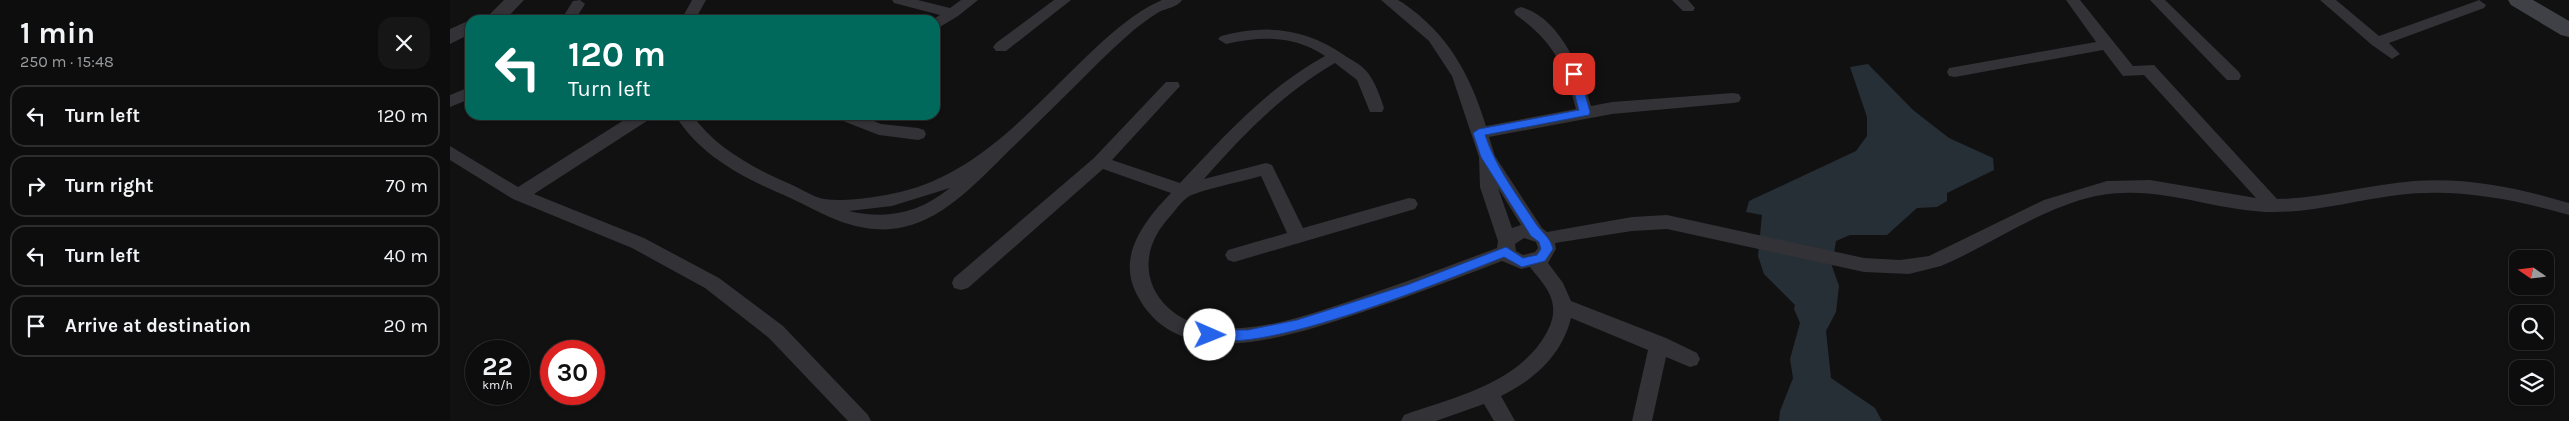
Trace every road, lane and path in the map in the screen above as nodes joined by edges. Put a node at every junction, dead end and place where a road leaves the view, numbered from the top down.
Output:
1 (497, 0) edge
2 (515, 0) edge
3 (699, 0) edge
4 (899, 0) edge
5 (971, 0) edge
6 (1064, 0) edge
7 (1175, 0) edge
8 (1388, 0) edge
9 (2073, 0) edge
10 (2158, 0) edge
11 (2327, 0) edge
12 (2518, 0) edge
13 (2549, 0) edge
14 (578, 4) dead end
15 (2479, 5) dead end
16 (1521, 12) dead end
17 (953, 13) junction
18 (2569, 13) edge
19 (483, 15) edge
20 (499, 15) edge
21 (571, 15) edge
22 (691, 15) edge
23 (940, 22) edge
24 (465, 29) edge
25 (2569, 30) edge
26 (450, 38) edge
27 (1226, 40) dead end
28 (465, 41) edge
29 (2377, 42) junction
30 (2106, 45) junction
31 (1001, 47) dead end
32 (450, 49) edge
33 (2392, 54) dead end
34 (1336, 56) junction
35 (1955, 72) dead end
36 (2233, 76) dead end
37 (1172, 86) dead end
38 (465, 94) edge
39 (1733, 98) dead end
40 (450, 102) edge
41 (1376, 108) dead end
42 (1585, 112) junction
43 (636, 120) edge
44 (687, 120) edge
45 (857, 120) edge
46 (1479, 133) junction
47 (918, 134) dead end
48 (450, 152) edge
49 (1487, 157) junction
50 (1100, 162) junction
51 (1184, 191) junction
52 (519, 195) junction
53 (1409, 204) dead end
54 (2273, 206) junction
55 (2569, 209) edge
56 (1298, 236) junction
57 (1540, 236) junction
58 (1506, 246) junction
59 (1234, 255) dead end
60 (1536, 261) junction
61 (961, 283) dead end
62 (1563, 306) junction
63 (1659, 344) junction
64 (1690, 359) dead end
65 (1488, 393) junction
66 (861, 421) edge
67 (1410, 421) edge
68 (1505, 421) edge
69 (1642, 421) edge

1 - 19 street
2 - 20 street
3 - 22 street
4 - 17 street
5 - 17 street
6 - 31 street
7 - 44 street
8 - 46 street
9 - 30 street
10 - 36 street
11 - 29 street
12 - 25 main road
13 - 18 main road
14 - 21 street
15 - 29 street
16 - 42 street
17 - 23 street
24 - 26 street
27 - 34 street
28 - 32 street
29 - 33 street
30 - 35 street
30 - 54 street
34 - 41 street
34 - 51 street
37 - 50 street
38 - 40 street
39 - 42 street
42 - 46 street
43 - 52 street
45 - 47 street
46 - 49 street
48 - 52 street
49 - 57 street
49 - 58 street
50 - 51 street
50 - 61 street
51 - 56 street
51 - 58 street
52 - 66 street
53 - 56 street
54 - 55 street
54 - 57 street
56 - 59 street
57 - 58 street
57 - 60 street
58 - 60 street
60 - 62 street
62 - 63 street
62 - 65 street
63 - 64 street
63 - 69 street
65 - 67 street
65 - 68 street

